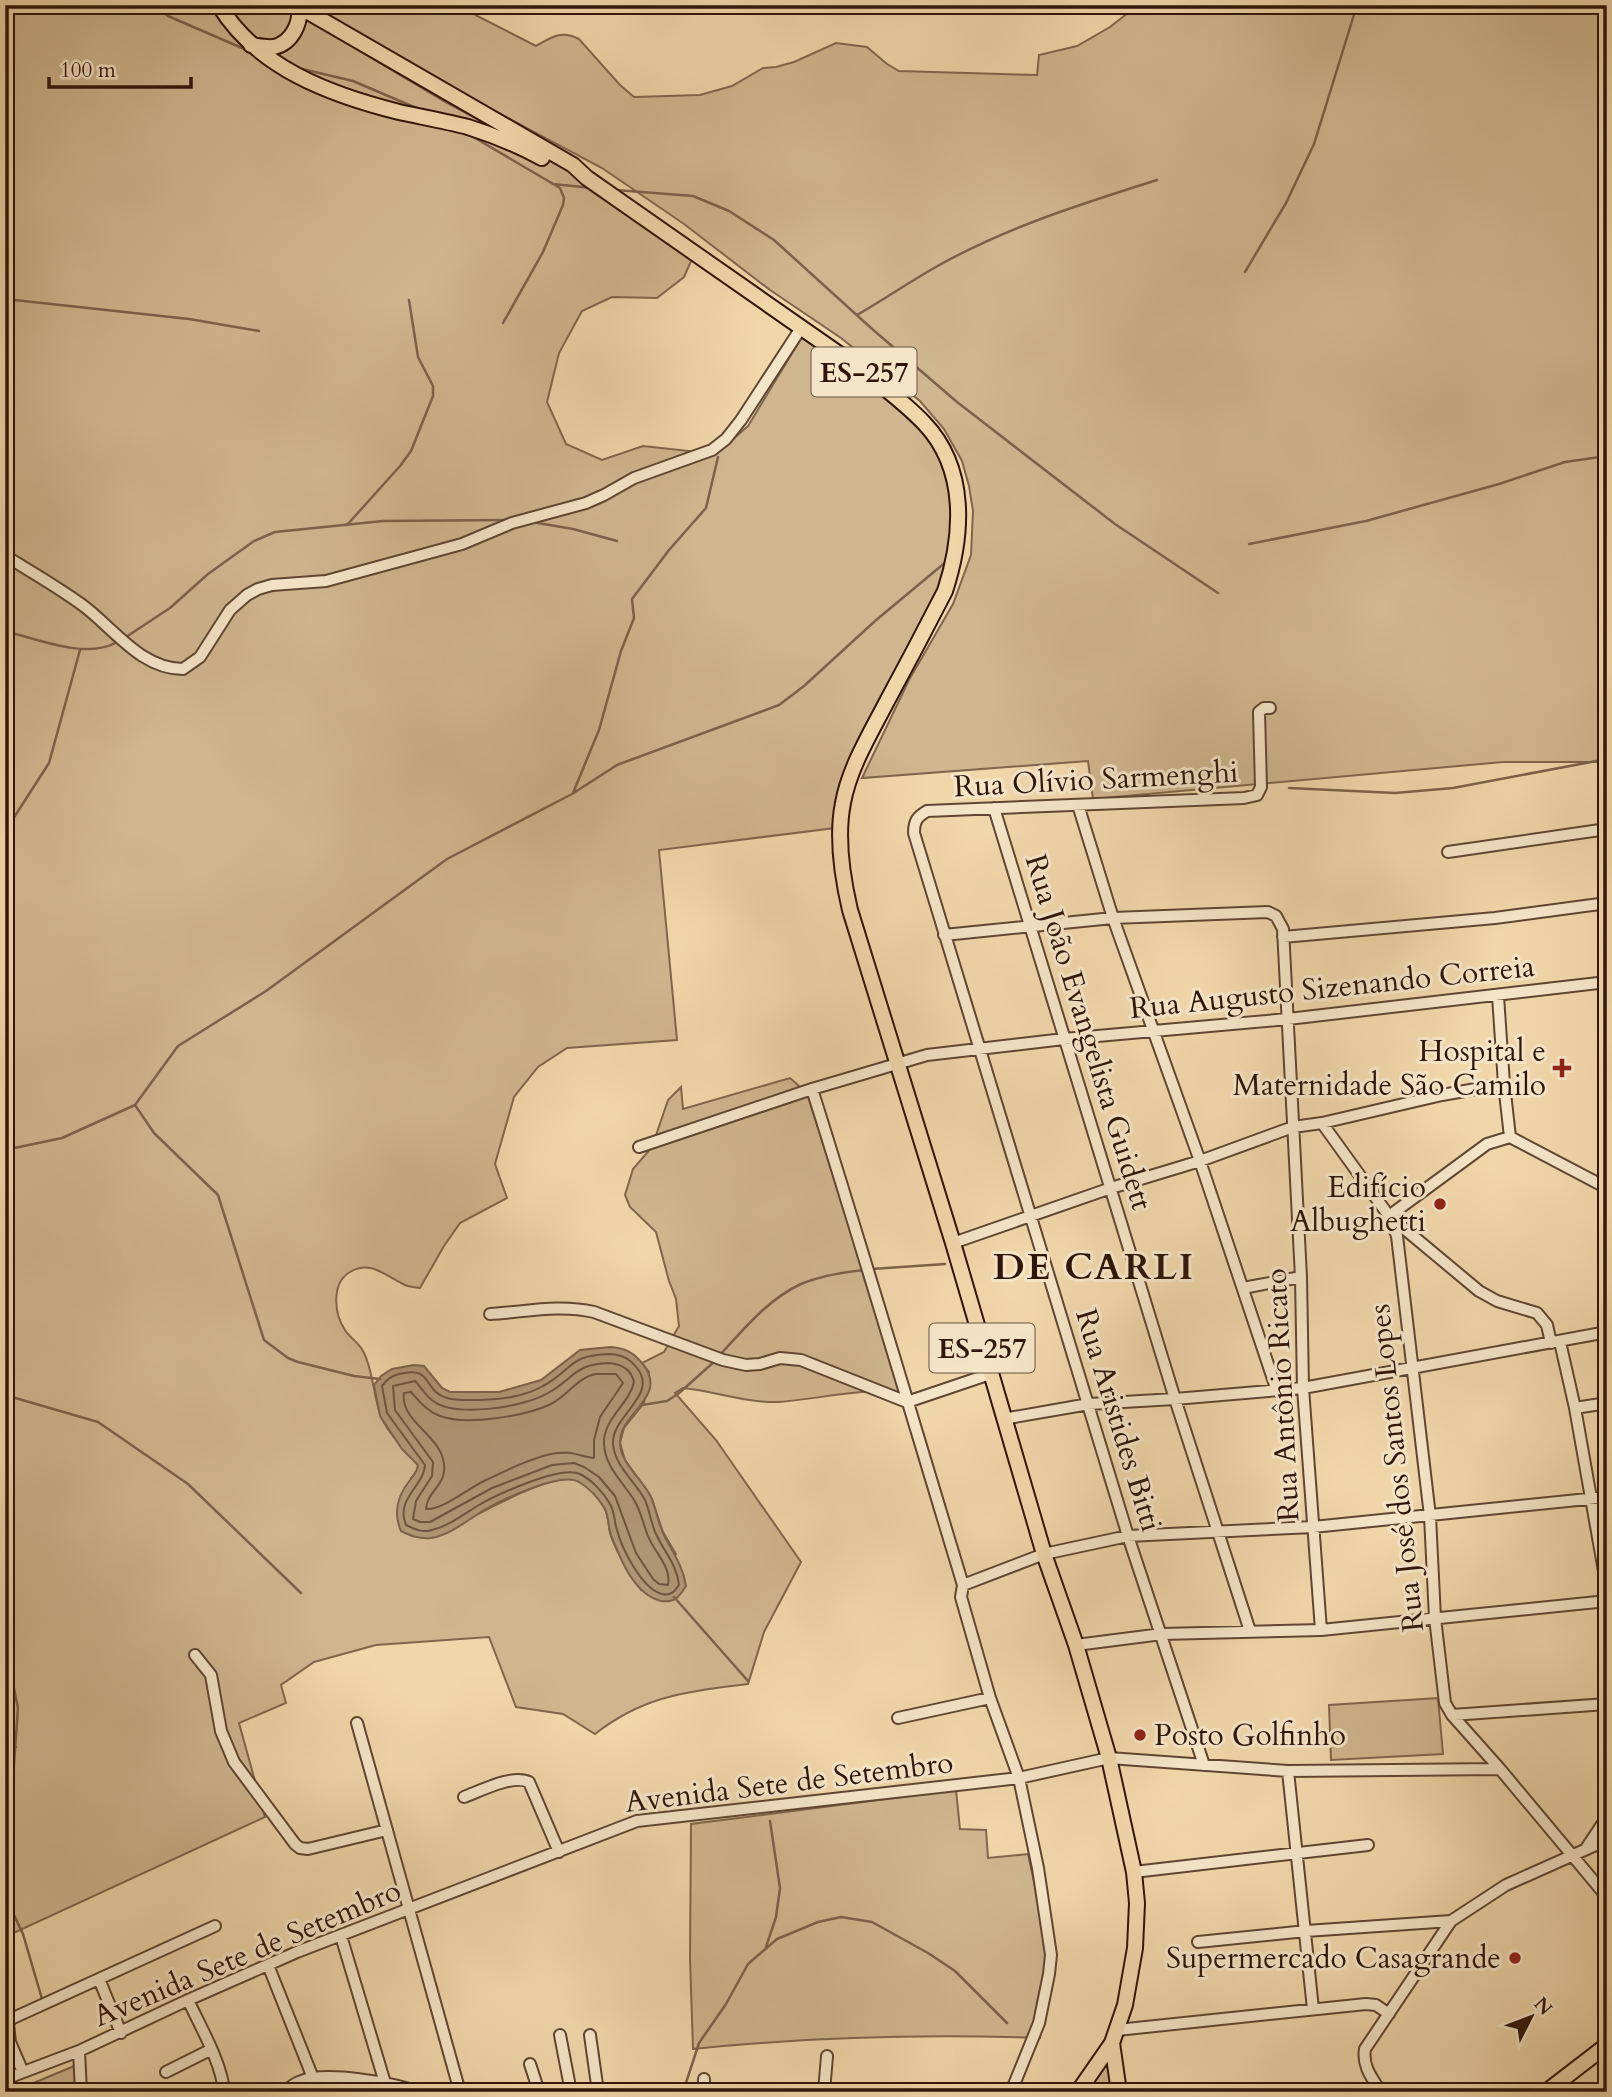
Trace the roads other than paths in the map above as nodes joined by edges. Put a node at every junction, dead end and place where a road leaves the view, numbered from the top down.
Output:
1 (219, 5) edge
2 (297, 6) edge
3 (250, 44) junction
4 (587, 178) junction
5 (802, 328) junction
6 (12, 560) dead end
7 (1270, 708) dead end
8 (1078, 805) junction
9 (994, 808) junction
10 (927, 811) joint
11 (1607, 829) edge
12 (1448, 852) dead end
13 (1607, 903) edge
14 (1113, 918) junction
15 (1031, 927) junction
16 (944, 935) junction
17 (1283, 937) junction
18 (1607, 982) edge
19 (1498, 996) junction
20 (1288, 1019) junction
21 (1154, 1030) junction
22 (1064, 1039) junction
23 (981, 1051) junction
24 (898, 1064) junction
25 (1504, 1084) junction
26 (812, 1089) junction
27 (1322, 1123) junction
28 (1293, 1127) junction
29 (1510, 1137) junction
30 (639, 1147) dead end
31 (1200, 1161) junction
32 (1111, 1188) junction
33 (1607, 1188) edge
34 (1031, 1215) junction
35 (1390, 1216) junction
36 (953, 1243) junction
37 (1301, 1277) junction
38 (1243, 1288) junction
39 (490, 1314) dead end
40 (1607, 1332) edge
41 (1555, 1342) junction
42 (1412, 1369) junction
43 (990, 1374) junction
44 (1303, 1388) junction
45 (1277, 1391) junction
46 (1175, 1399) junction
47 (908, 1402) junction
48 (1089, 1404) junction
49 (1607, 1404) edge
50 (1575, 1408) junction
51 (1003, 1419) junction
52 (1607, 1497) edge
53 (1590, 1498) junction
54 (1430, 1516) junction
55 (1313, 1527) junction
56 (1220, 1533) junction
57 (1128, 1536) junction
58 (1044, 1554) junction
59 (968, 1582) junction
60 (1607, 1588) edge
61 (1607, 1601) edge
62 (1435, 1618) junction
63 (1321, 1630) junction
64 (1250, 1631) junction
65 (1162, 1634) junction
66 (1076, 1645) junction
67 (195, 1655) dead end
68 (990, 1698) junction
69 (1607, 1704) edge
70 (1452, 1715) junction
71 (898, 1718) dead end
72 (357, 1723) dead end
73 (1109, 1758) junction
74 (1204, 1765) junction
75 (1500, 1769) junction
76 (1288, 1771) junction
77 (1019, 1778) junction
78 (464, 1797) dead end
79 (1607, 1817) edge
80 (387, 1830) junction
81 (1607, 1840) edge
82 (1368, 1845) dead end
83 (1587, 1848) junction
84 (559, 1852) junction
85 (1295, 1852) junction
86 (1572, 1854) junction
87 (1134, 1872) junction
88 (1607, 1897) edge
89 (410, 1910) junction
90 (1451, 1921) junction
91 (215, 1926) dead end
92 (1306, 1931) junction
93 (341, 1936) junction
94 (1198, 1942) dead end
95 (268, 1965) junction
96 (99, 1979) junction
97 (188, 2000) junction
98 (1313, 2009) junction
99 (1389, 2014) junction
100 (121, 2033) junction
101 (560, 2035) dead end
102 (590, 2035) dead end
103 (1115, 2036) junction
104 (1607, 2045) edge
105 (210, 2050) junction
106 (79, 2051) junction
107 (827, 2056) dead end
108 (530, 2064) dead end
109 (22, 2070) junction
110 (166, 2072) dead end
111 (5, 2078) edge
112 (313, 2078) junction
113 (704, 2079) dead end
114 (385, 2083) junction
115 (81, 2092) edge
116 (224, 2092) edge
117 (285, 2092) edge
118 (419, 2092) edge
119 (460, 2092) edge
120 (539, 2092) edge
121 (571, 2092) edge
122 (598, 2092) edge
123 (704, 2092) edge
124 (824, 2092) edge
125 (1011, 2092) edge
126 (1078, 2092) edge
127 (1119, 2092) edge
128 (1381, 2092) edge
129 (1546, 2092) edge

1 - 3 main road, ES-257
2 - 3 main road
2 - 4 main road, ES-257
3 - 4 main road, ES-257
4 - 5 main road, ES-257
5 - 6 street
5 - 24 main road, ES-257
7 - 8 street, Rua Olívio Sarmenghi
8 - 9 street, Rua Olívio Sarmenghi
8 - 14 street
9 - 10 street, Rua Olívio Sarmenghi
9 - 15 street, Rua João Evangelista Guidett
10 - 16 street, Rua Aristides Bitti
11 - 12 street
13 - 17 street
14 - 15 street
14 - 17 street, Rua Antônio Ricato
14 - 21 street
15 - 16 street
15 - 22 street, Rua João Evangelista Guidett
16 - 23 street, Rua Aristides Bitti
17 - 20 street, Rua Antônio Ricato
18 - 19 street, Rua Augusto Sizenando Correia
19 - 20 street, Rua Augusto Sizenando Correia
19 - 25 street
20 - 21 street, Rua Augusto Sizenando Correia
20 - 28 street, Rua Antônio Ricato
21 - 22 street, Rua Augusto Sizenando Correia
21 - 31 street
22 - 23 street, Rua Augusto Sizenando Correia
22 - 32 street, Rua João Evangelista Guidett
23 - 24 street, Rua Augusto Sizenando Correia
23 - 34 street, Rua Aristides Bitti
24 - 26 street, Rua Augusto Sizenando Correia
24 - 36 main road, ES-257
25 - 27 street
25 - 29 street
26 - 30 street, Rua Augusto Sizenando Correia
26 - 47 street
27 - 28 street
27 - 35 street
28 - 31 street
28 - 37 street, Rua Antônio Ricato
29 - 33 street
29 - 35 street
31 - 32 street
31 - 38 street
32 - 34 street
32 - 46 street, Rua João Evangelista Guidett
34 - 36 street
34 - 48 street, Rua Aristides Bitti
35 - 41 street
35 - 42 street, Rua José dos Santos Lopes
36 - 43 main road, ES-257
37 - 38 street
37 - 44 street, Rua Antônio Ricato
38 - 45 street
39 - 47 street
40 - 41 street
41 - 42 street
41 - 50 street
42 - 44 street
42 - 54 street, Rua José dos Santos Lopes
43 - 47 street
43 - 51 main road, ES-257
44 - 45 street
44 - 55 street, Rua Antônio Ricato
45 - 46 street
46 - 48 street
46 - 56 street, Rua João Evangelista Guidett
47 - 59 street
48 - 51 street
48 - 57 street, Rua Aristides Bitti
49 - 50 street
50 - 53 street
51 - 58 main road, ES-257
52 - 53 street
53 - 54 street
53 - 60 street
54 - 55 street
54 - 62 street, Rua José dos Santos Lopes
55 - 56 street
55 - 63 street, Rua Antônio Ricato
56 - 57 street
56 - 64 street, Rua João Evangelista Guidett
57 - 58 street
57 - 65 street, Rua Aristides Bitti
58 - 59 street
58 - 66 main road, ES-257
59 - 68 street
61 - 62 street
62 - 63 street
62 - 70 street, Rua José dos Santos Lopes
63 - 64 street
64 - 65 street
65 - 66 street
65 - 74 street, Rua Aristides Bitti
66 - 73 main road, ES-257
67 - 80 street
68 - 71 street
68 - 77 street
69 - 70 street
70 - 75 street
72 - 80 street
73 - 74 street, Avenida Sete de Setembro
73 - 77 street, Avenida Sete de Setembro
73 - 87 main road, ES-257
74 - 76 street, Avenida Sete de Setembro
75 - 76 street, Avenida Sete de Setembro
75 - 86 street
76 - 85 street
77 - 84 street, Avenida Sete de Setembro
77 - 125 street
78 - 84 street
79 - 83 street
80 - 89 street
81 - 83 street
82 - 85 street
83 - 86 street
84 - 89 street, Avenida Sete de Setembro
85 - 87 street
85 - 92 street
86 - 88 street
86 - 90 street
87 - 103 main road, ES-257
89 - 93 street, Avenida Sete de Setembro
89 - 119 street
90 - 92 street
90 - 99 street
91 - 96 street
92 - 94 street
92 - 98 street
93 - 95 street, Avenida Sete de Setembro
93 - 114 street
95 - 97 street, Avenida Sete de Setembro
95 - 112 street
96 - 100 street
96 - 109 street
97 - 100 street, Avenida Sete de Setembro
97 - 105 street
98 - 99 street
98 - 103 street
99 - 128 street
100 - 106 street, Avenida Sete de Setembro
101 - 121 street
102 - 122 street
103 - 126 main road, ES-257
103 - 127 main road, ES-257
104 - 129 main road
105 - 110 street
105 - 116 street
106 - 109 street, Avenida Sete de Setembro
106 - 115 street
107 - 124 street
108 - 120 street
109 - 111 street, Avenida Sete de Setembro
112 - 114 street
112 - 117 street
113 - 123 street
114 - 118 street

